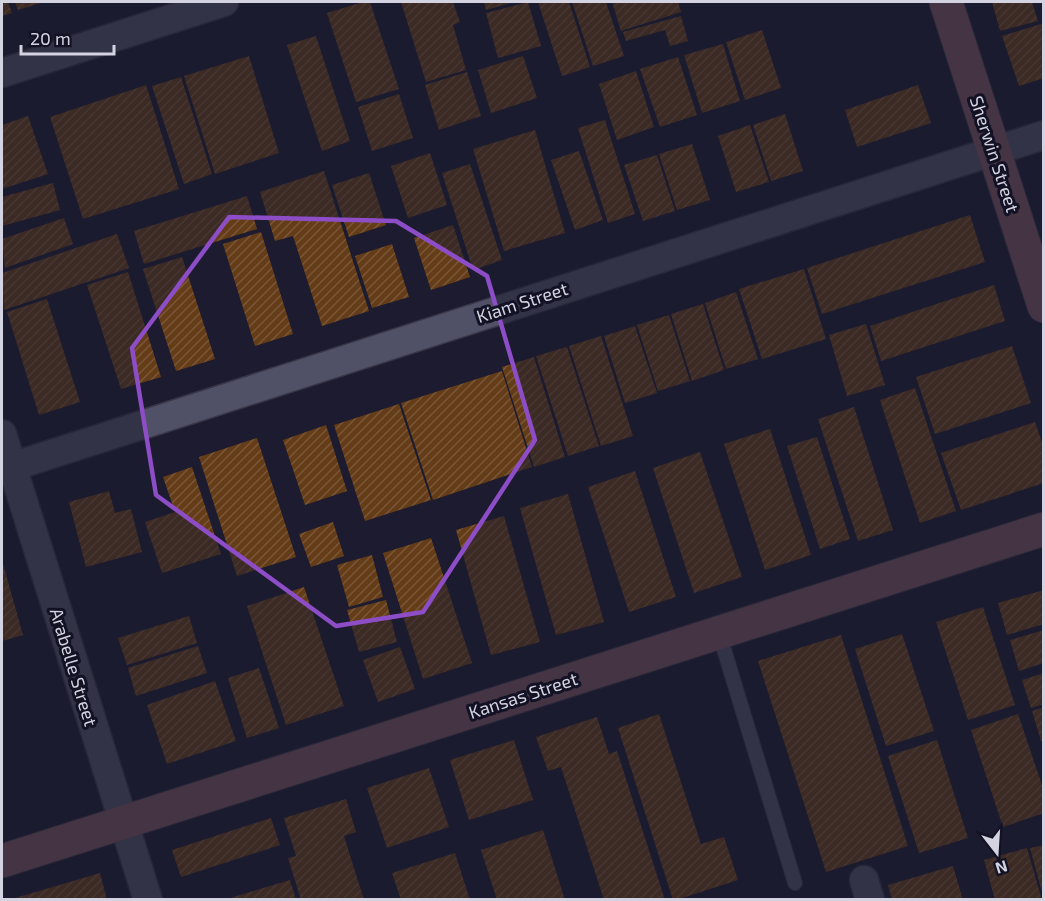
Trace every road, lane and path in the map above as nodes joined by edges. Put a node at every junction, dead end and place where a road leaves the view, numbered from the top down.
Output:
1 (224, 2) edge
2 (946, 2) edge
3 (2, 73) edge
4 (1044, 135) edge
5 (994, 150) junction
6 (1044, 306) edge
7 (2, 434) edge
8 (7, 468) edge
9 (1044, 529) edge
10 (719, 632) junction
11 (123, 823) junction
12 (2, 861) edge
13 (795, 883) dead end
14 (148, 900) edge

1 - 3 street
2 - 5 street, Sherwin Street
4 - 5 street, Kiam Street
5 - 6 street, Sherwin Street
5 - 8 street, Kiam Street
7 - 8 street, Arabelle Street
8 - 11 street, Arabelle Street
9 - 10 street, Kansas Street
10 - 11 street, Kansas Street
10 - 13 lane
11 - 12 street, Kansas Street
11 - 14 street, Arabelle Street

